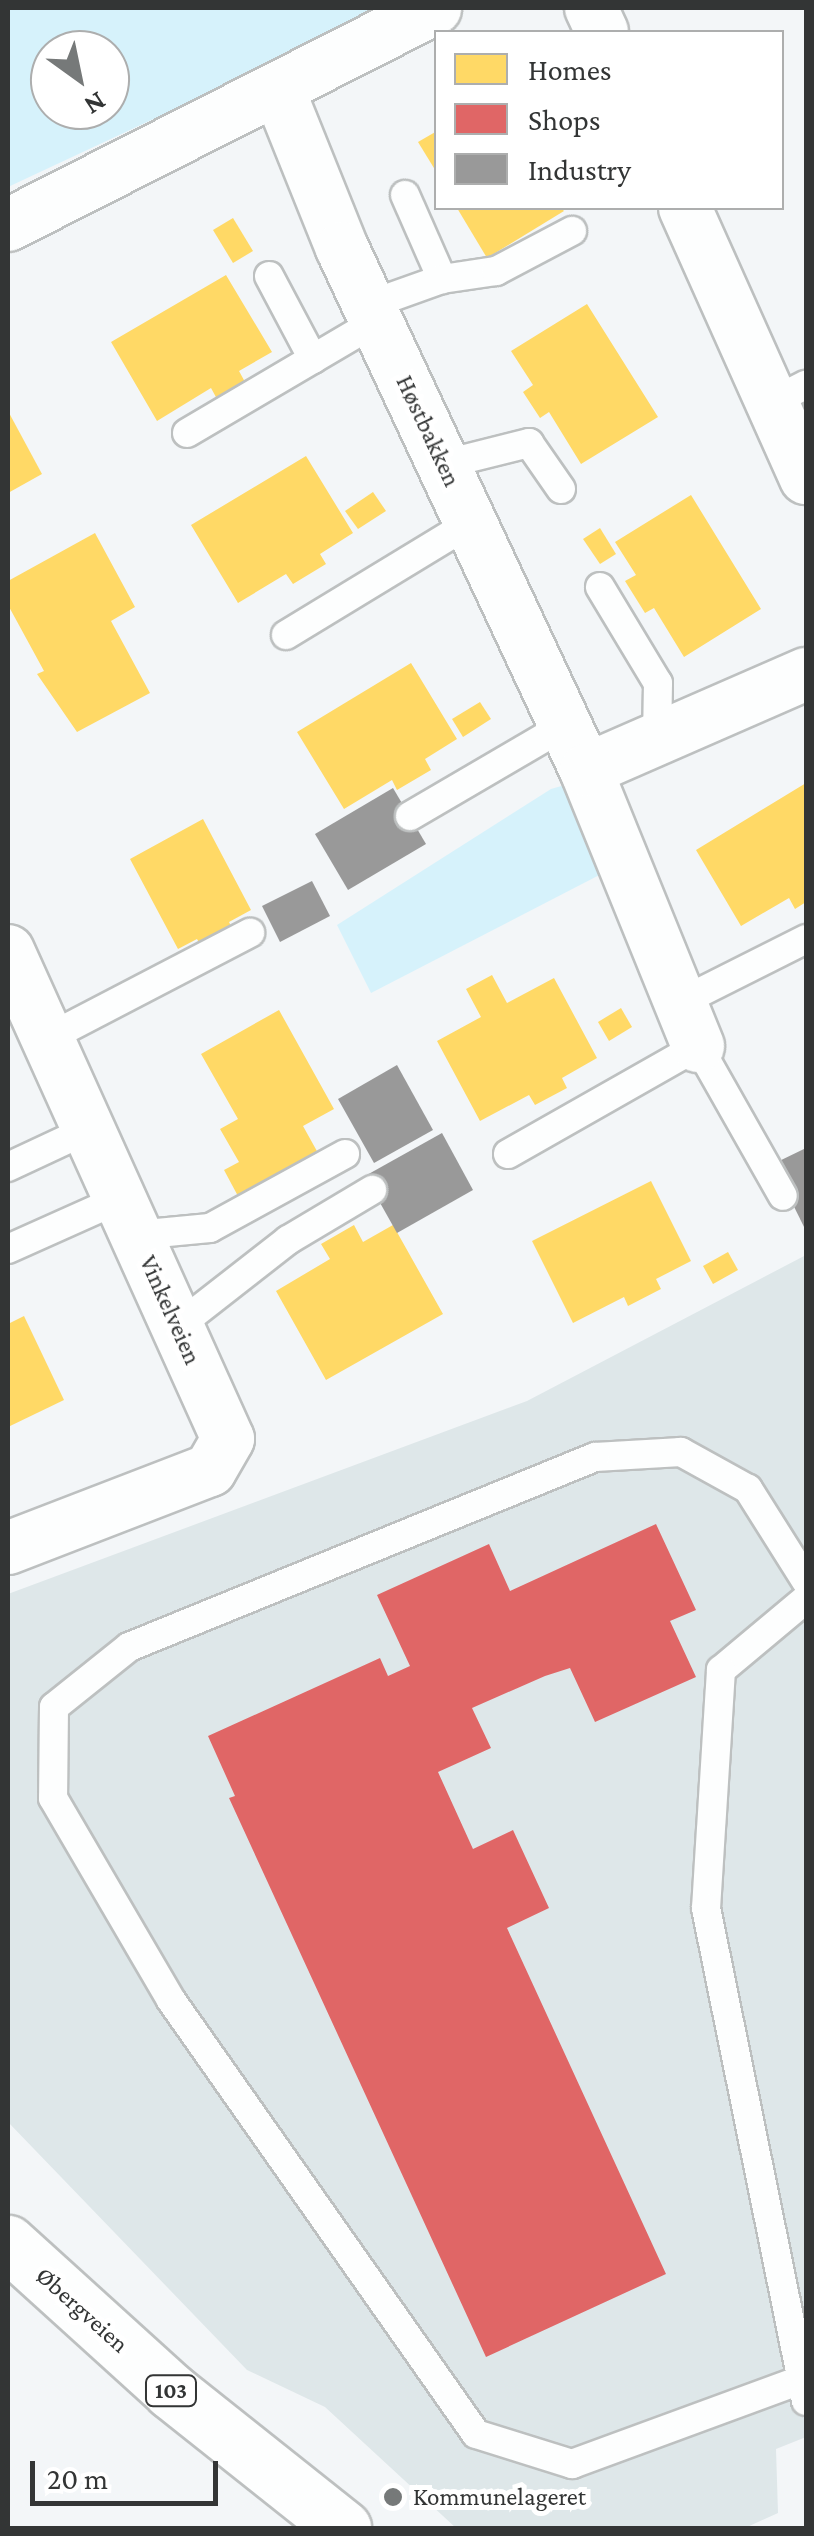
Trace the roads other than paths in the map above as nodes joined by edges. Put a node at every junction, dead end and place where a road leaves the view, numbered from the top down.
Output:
1 (435, 8) edge
2 (278, 90) junction
3 (405, 195) dead end
4 (686, 210) edge
5 (8, 224) edge
6 (572, 231) dead end
7 (269, 276) dead end
8 (442, 279) junction
9 (373, 313) junction
10 (312, 360) junction
11 (791, 392) edge
12 (187, 433) dead end
13 (445, 464) junction
14 (806, 478) edge
15 (562, 489) dead end
16 (470, 523) junction
17 (600, 587) dead end
18 (286, 635) dead end
19 (806, 674) edge
20 (657, 740) junction
21 (575, 748) junction
22 (410, 816) dead end
23 (250, 933) dead end
24 (806, 938) edge
25 (8, 951) edge
26 (689, 1024) junction
27 (48, 1038) junction
28 (89, 1129) junction
29 (345, 1154) dead end
30 (508, 1154) dead end
31 (8, 1168) edge
32 (372, 1190) dead end
33 (783, 1196) dead end
34 (128, 1217) junction
35 (8, 1249) edge
36 (178, 1326) junction
37 (8, 1548) edge
38 (806, 1581) edge
39 (806, 1599) edge
40 (8, 2243) edge
41 (805, 2386) edge
42 (342, 2528) edge

1 - 2 street
2 - 5 street
2 - 9 street, Høstbakken
3 - 8 lane
4 - 11 street
6 - 8 lane
7 - 10 lane
8 - 9 lane
9 - 10 lane
9 - 13 street, Høstbakken
10 - 12 lane
11 - 14 street
13 - 15 lane
13 - 16 street, Høstbakken
16 - 18 lane
16 - 21 street, Høstbakken
17 - 20 lane
19 - 20 street
20 - 21 street
21 - 22 lane
21 - 26 street, Høstbakken
23 - 27 lane
24 - 26 lane
25 - 27 street, Vinkelveien
26 - 30 lane
26 - 33 lane
27 - 28 street, Vinkelveien
28 - 31 lane
28 - 34 street, Vinkelveien
29 - 34 lane
32 - 36 lane
34 - 35 lane
34 - 36 street, Vinkelveien
36 - 37 street, Vinkelveien
38 - 41 lane
39 - 41 lane
40 - 42 main road, Øbergveien / 103

